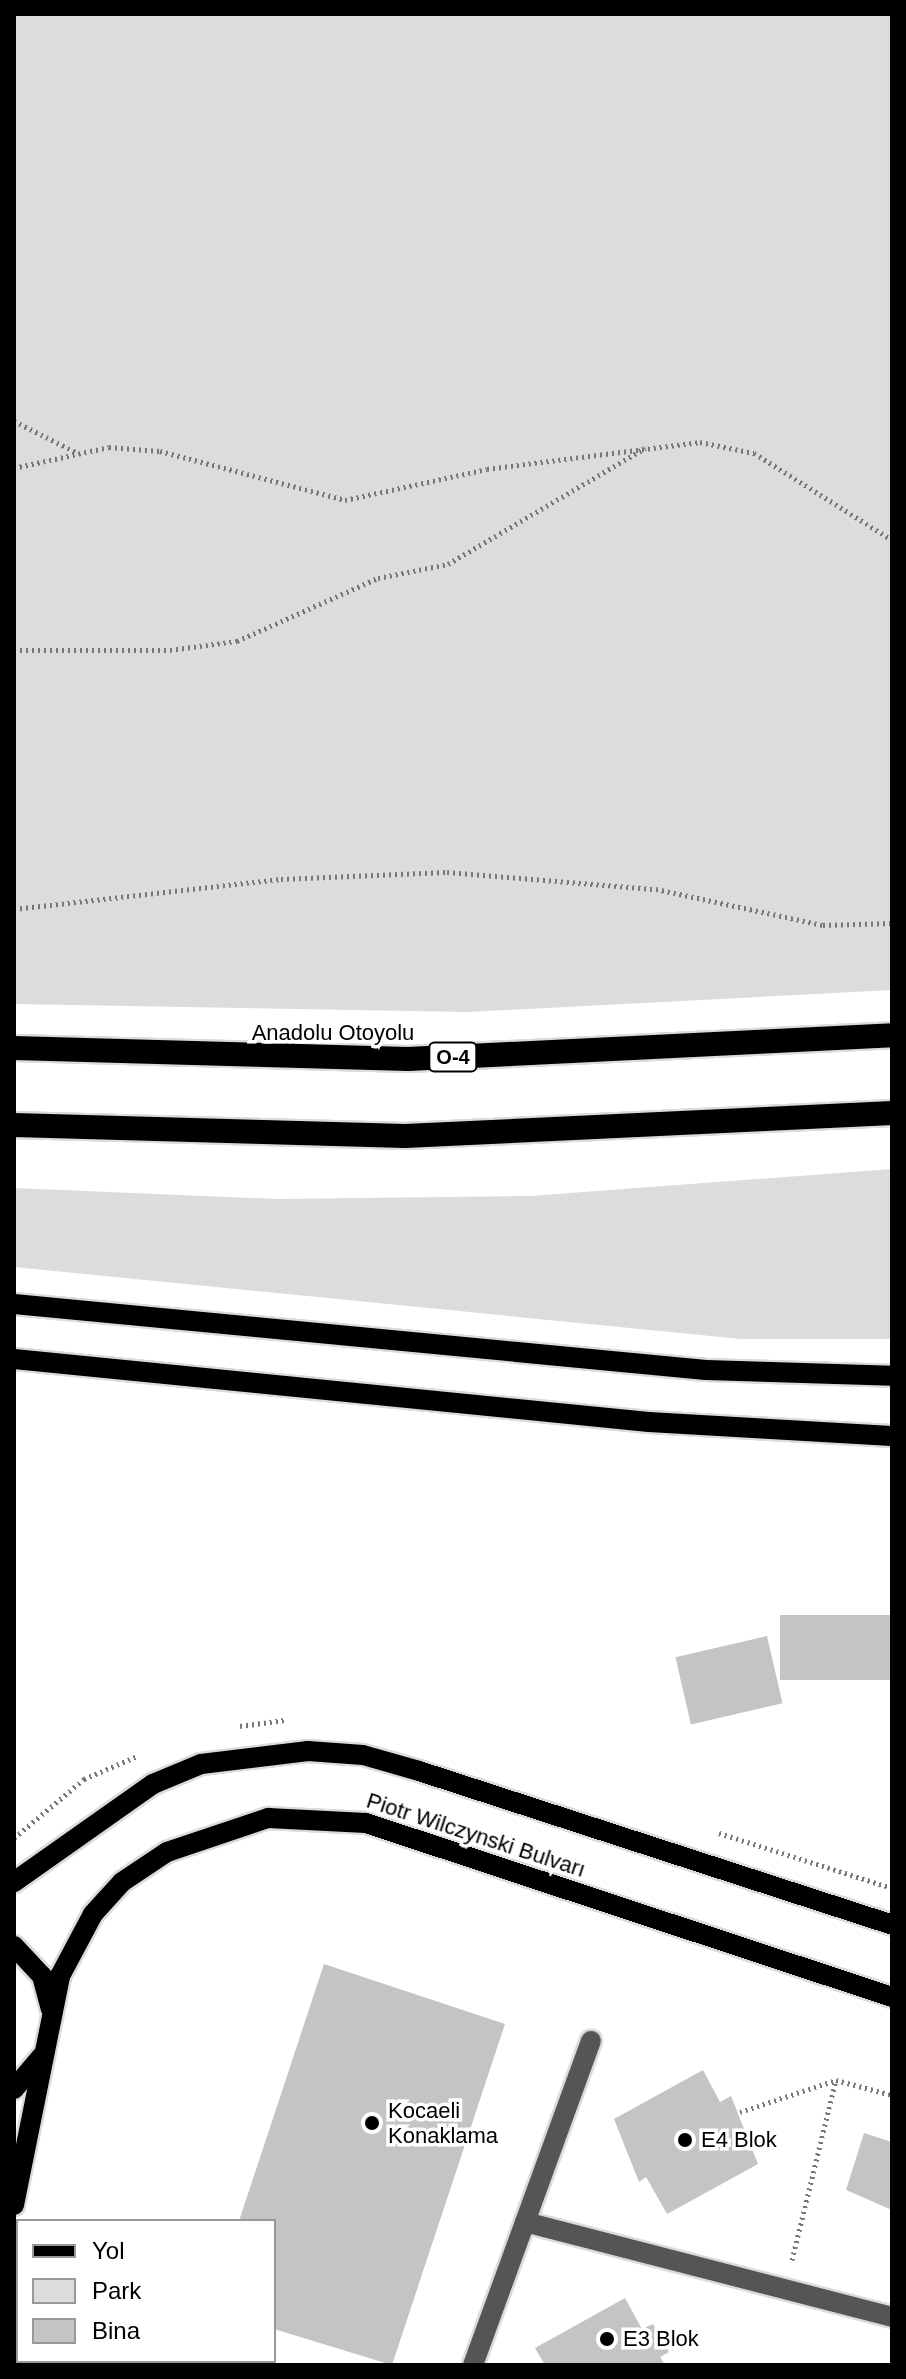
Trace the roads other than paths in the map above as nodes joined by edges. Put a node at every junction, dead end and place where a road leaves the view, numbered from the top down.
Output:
1 (892, 1035) edge
2 (14, 1048) edge
3 (892, 1113) edge
4 (14, 1125) edge
5 (14, 1304) edge
6 (14, 1359) edge
7 (892, 1376) edge
8 (892, 1436) edge
9 (14, 1882) edge
10 (892, 1925) edge
11 (14, 1946) edge
12 (892, 1997) edge
13 (50, 2034) junction
14 (591, 2041) dead end
15 (14, 2089) edge
16 (14, 2205) edge
17 (525, 2222) junction
18 (892, 2317) edge
19 (473, 2365) edge

1 - 2 highway, Anadolu Otoyolu / O-4
3 - 4 highway
5 - 7 main road
6 - 8 main road
9 - 10 main road, Piotr Wilczynski Bulvarı
11 - 13 main road, Piotr Wilczynski Bulvarı
12 - 13 main road, Piotr Wilczynski Bulvarı
13 - 15 main road, Piotr Wilczynski Bulvarı
13 - 16 main road, Piotr Wilczynski Bulvarı
14 - 17 street
17 - 18 street
17 - 19 street

